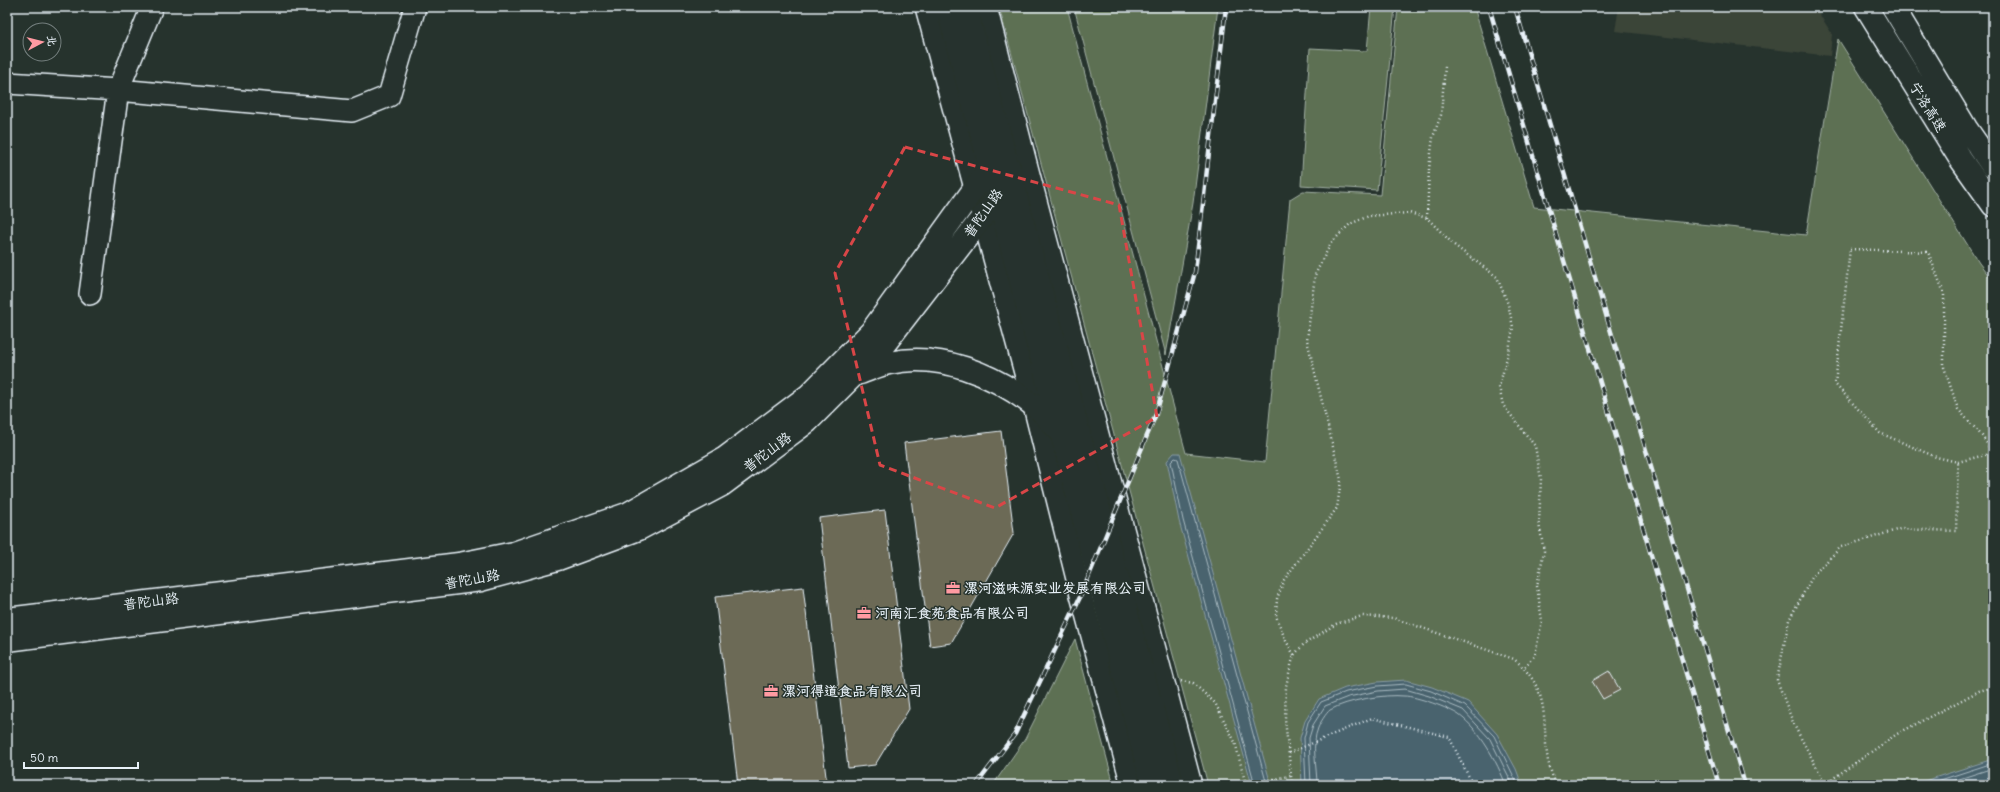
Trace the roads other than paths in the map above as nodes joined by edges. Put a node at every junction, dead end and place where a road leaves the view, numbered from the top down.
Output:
1 (152, 7) edge
2 (415, 7) edge
3 (926, 7) edge
4 (947, 7) edge
5 (966, 7) edge
6 (986, 7) edge
7 (1866, 7) edge
8 (1893, 7) edge
9 (7, 83) edge
10 (118, 90) junction
11 (1008, 166) junction
12 (1993, 167) edge
13 (974, 188) junction
14 (998, 197) junction
15 (1993, 205) edge
16 (982, 217) junction
17 (90, 294) dead end
18 (853, 376) junction
19 (1034, 406) junction
20 (1061, 433) junction
21 (7, 619) edge
22 (7, 640) edge
23 (1132, 785) edge
24 (1152, 785) edge
25 (1173, 785) edge
26 (1191, 785) edge

1 - 10 street
2 - 10 street
3 - 13 street
4 - 11 main road
5 - 11 main road
6 - 11 street
7 - 15 main road, 宁洛高速
8 - 12 main road, 宁洛高速
9 - 10 street
10 - 17 street
11 - 13 main road, 普陀山路
11 - 14 main road, 普陀山路
11 - 25 main road
11 - 26 street
13 - 16 street
13 - 21 main road, 普陀山路
14 - 16 main road, 普陀山路
14 - 20 main road
16 - 18 main road, 普陀山路
16 - 19 street
18 - 19 main road
18 - 22 main road, 普陀山路
19 - 20 main road
19 - 23 street
20 - 24 main road

